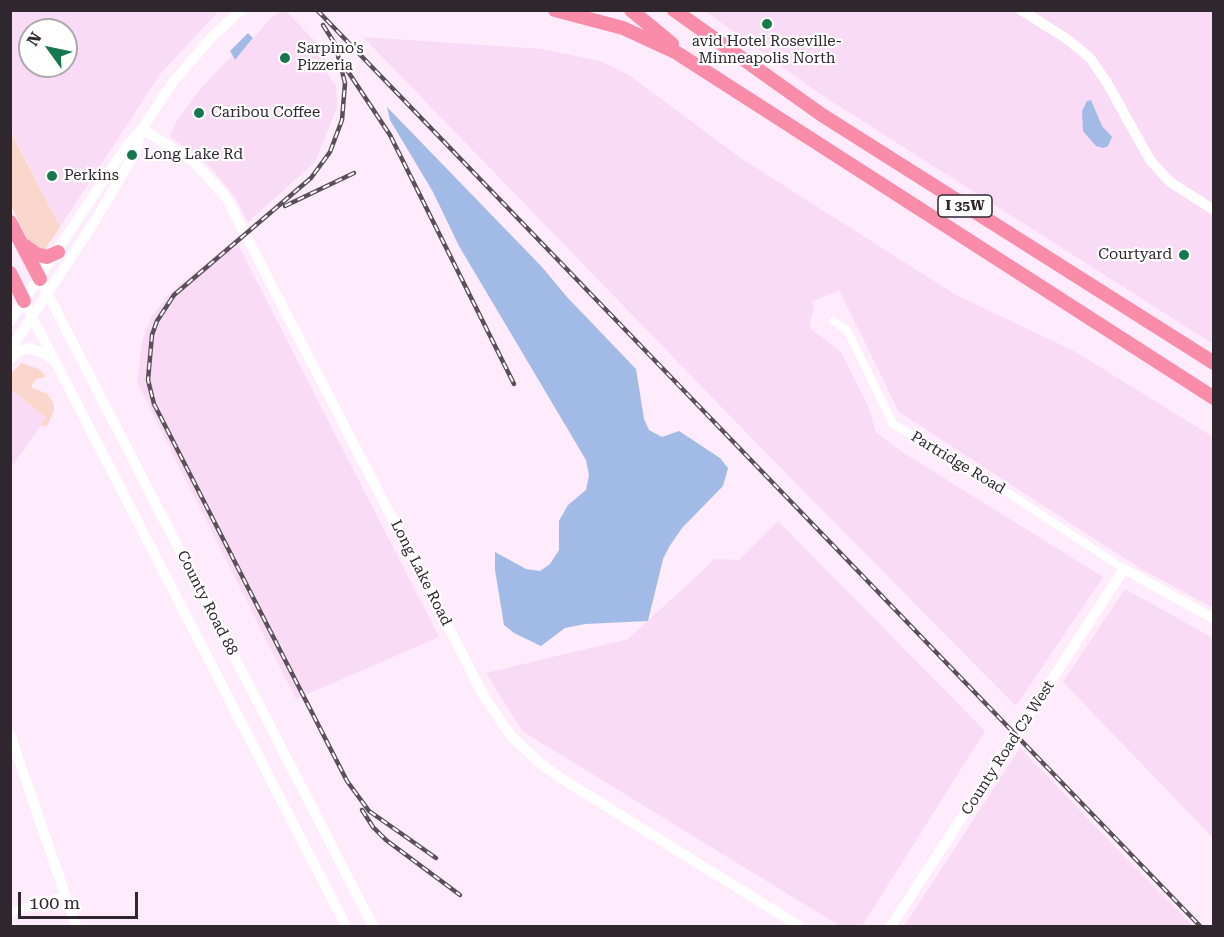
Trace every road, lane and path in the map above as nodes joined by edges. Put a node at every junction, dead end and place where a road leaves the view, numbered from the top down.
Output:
1 (241, 10) edge
2 (555, 10) edge
3 (631, 10) edge
4 (674, 10) edge
5 (681, 10) edge
6 (1021, 10) edge
7 (720, 45) junction
8 (703, 70) junction
9 (142, 129) junction
10 (1214, 210) edge
11 (10, 222) edge
12 (22, 244) junction
13 (58, 252) junction
14 (10, 273) edge
15 (40, 279) junction
16 (48, 293) junction
17 (24, 301) junction
18 (33, 317) junction
19 (10, 321) edge
20 (833, 321) dead end
21 (10, 350) edge
22 (10, 359) edge
23 (57, 363) junction
24 (1214, 363) edge
25 (1214, 398) edge
26 (1124, 569) junction
27 (1214, 619) edge
28 (10, 734) edge
29 (66, 895) junction
30 (10, 913) edge
31 (76, 927) edge
32 (346, 927) edge
33 (372, 927) edge
34 (799, 927) edge
35 (891, 927) edge

1 - 9 main road
2 - 8 highway
3 - 8 highway, I 35W
4 - 7 highway, I 35W
5 - 7 highway
6 - 10 main road
7 - 24 highway, I 35W
8 - 25 highway, I 35W
9 - 13 main road
9 - 16 main road
9 - 34 main road, Long Lake Road
11 - 12 highway
12 - 13 highway
12 - 15 highway
13 - 15 main road
14 - 17 highway
15 - 16 main road, County Road 88
15 - 17 main road
16 - 18 main road
16 - 33 main road, County Road 88
17 - 18 main road, County Road 88
17 - 19 main road
18 - 21 main road
18 - 23 main road, County Road 88
20 - 26 street, Partridge Road
22 - 23 main road
23 - 32 main road, County Road 88
26 - 27 main road
26 - 35 main road, County Road C2 West
28 - 29 main road
29 - 30 street
29 - 31 main road

